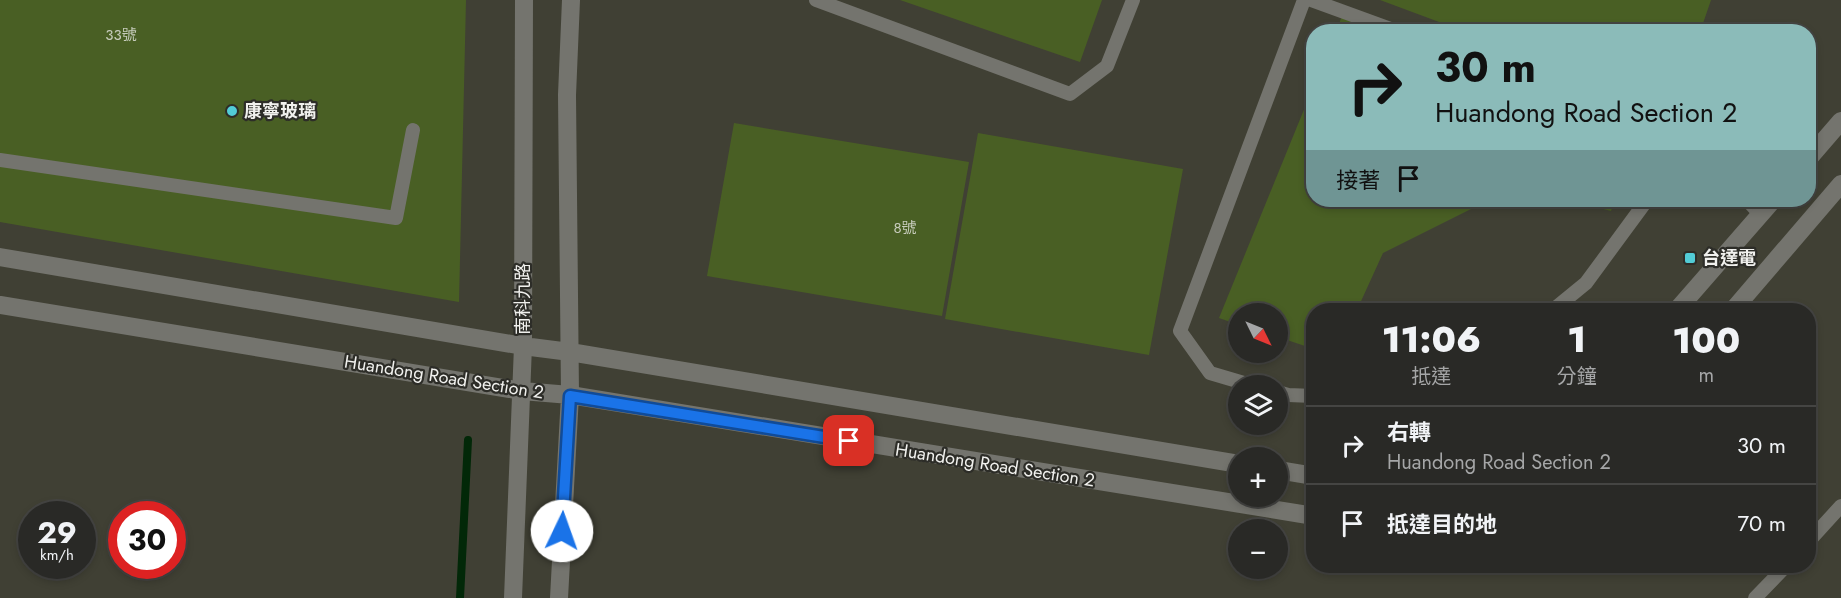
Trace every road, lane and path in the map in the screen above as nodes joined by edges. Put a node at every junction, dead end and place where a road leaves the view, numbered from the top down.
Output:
1 (524, 0) edge
2 (571, 0) edge
3 (816, 0) edge
4 (1133, 0) edge
5 (1304, 0) edge
6 (1311, 0) edge
7 (1377, 24) edge
8 (1841, 121) edge
9 (413, 130) dead end
10 (1816, 150) edge
11 (0, 160) edge
12 (1841, 183) edge
13 (1642, 207) edge
14 (1754, 207) edge
15 (1766, 207) edge
16 (1760, 214) junction
17 (0, 256) edge
18 (1562, 303) edge
19 (1683, 303) edge
20 (1739, 303) edge
21 (0, 305) edge
22 (523, 346) junction
23 (570, 352) junction
24 (1228, 378) edge
25 (522, 391) junction
26 (1288, 395) edge
27 (570, 396) junction
28 (1306, 396) edge
29 (1228, 462) edge
30 (1288, 472) edge
31 (1306, 475) edge
32 (1841, 506) edge
33 (1306, 515) edge
34 (1816, 533) edge
35 (1779, 573) edge
36 (513, 598) edge
37 (559, 598) edge
38 (1755, 598) edge

1 - 22 street, 南科九路
2 - 23 street
3 - 4 lane
5 - 24 lane
6 - 7 lane
8 - 10 street
9 - 11 lane
12 - 20 street
13 - 18 lane
14 - 16 lane
15 - 16 street
16 - 19 street
17 - 22 street
21 - 25 street, Huandong Road Section 2
22 - 23 street
22 - 25 street, 南科九路
23 - 27 street
23 - 29 street
25 - 27 street, Huandong Road Section 2
25 - 36 street, 南科九路
26 - 28 lane
27 - 33 street, Huandong Road Section 2
27 - 37 street
30 - 31 street
32 - 34 lane
35 - 38 lane

